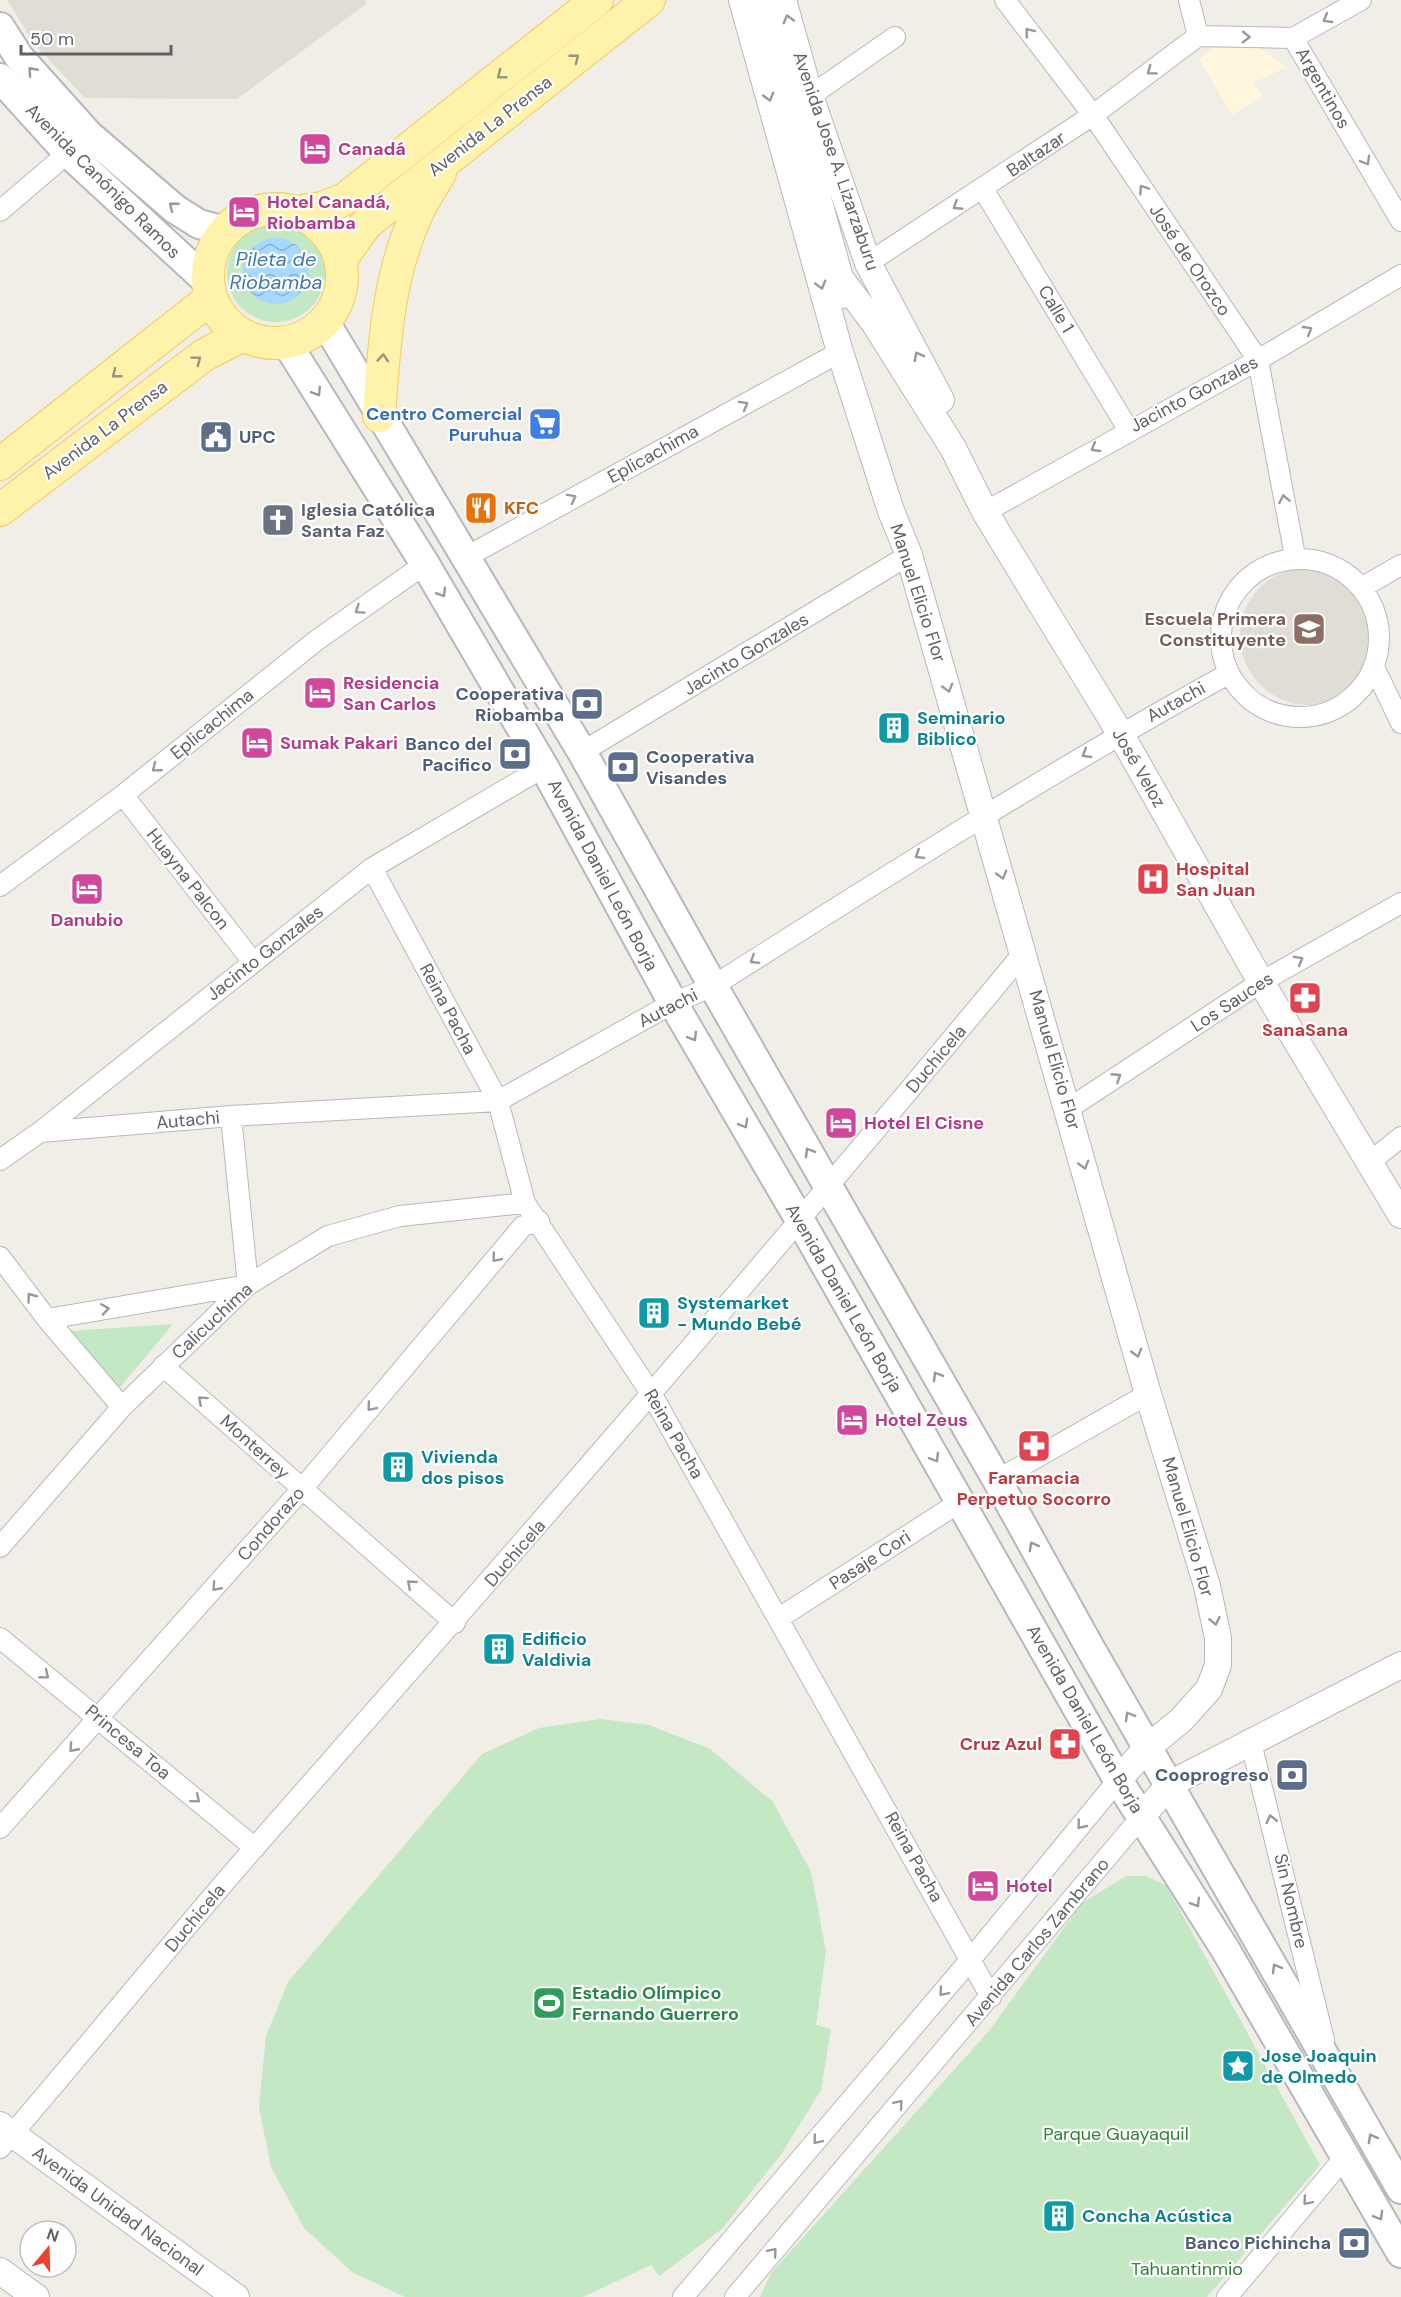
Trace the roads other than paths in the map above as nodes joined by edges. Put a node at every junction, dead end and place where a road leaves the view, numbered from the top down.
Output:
1 (597, 0) edge
2 (649, 0) edge
3 (742, 0) edge
4 (763, 0) edge
5 (783, 0) edge
6 (1005, 0) edge
7 (1189, 0) edge
8 (1361, 0) edge
9 (0, 27) edge
10 (1198, 36) junction
11 (895, 37) dead end
12 (1293, 38) junction
13 (0, 78) edge
14 (810, 96) junction
15 (1093, 115) junction
16 (69, 153) junction
17 (448, 159) junction
18 (983, 189) junction
19 (3, 207) edge
20 (296, 212) junction
21 (1401, 221) edge
22 (225, 231) junction
23 (341, 259) junction
24 (868, 263) junction
25 (1401, 275) edge
26 (840, 278) junction
27 (210, 290) junction
28 (325, 322) junction
29 (243, 335) junction
30 (286, 342) junction
31 (840, 352) junction
32 (1258, 360) junction
33 (379, 417) junction
34 (1128, 429) junction
35 (953, 448) junction
36 (0, 464) edge
37 (0, 510) edge
38 (891, 511) junction
39 (985, 512) junction
40 (909, 555) junction
41 (1295, 556) junction
42 (466, 557) junction
43 (424, 564) junction
44 (1401, 565) edge
45 (1361, 588) junction
46 (1374, 667) junction
47 (1228, 674) junction
48 (1401, 723) edge
49 (1120, 734) junction
50 (582, 752) junction
51 (544, 767) junction
52 (123, 795) junction
53 (984, 814) junction
54 (372, 868) junction
55 (0, 886) edge
56 (1401, 903) edge
57 (1024, 952) junction
58 (253, 962) junction
59 (1261, 982) junction
60 (713, 986) junction
61 (673, 1003) junction
62 (498, 1101) junction
63 (1068, 1109) junction
64 (231, 1116) junction
65 (39, 1132) junction
66 (1401, 1137) edge
67 (0, 1160) edge
68 (1370, 1162) junction
69 (829, 1188) junction
70 (525, 1203) junction
71 (1401, 1215) edge
72 (539, 1221) junction
73 (801, 1222) junction
74 (0, 1257) edge
75 (248, 1285) junction
76 (47, 1319) junction
77 (163, 1366) junction
78 (1149, 1394) junction
79 (652, 1395) junction
80 (122, 1407) junction
81 (997, 1480) junction
82 (302, 1489) junction
83 (960, 1502) junction
84 (0, 1546) edge
85 (779, 1618) junction
86 (455, 1623) junction
87 (0, 1638) edge
88 (1399, 1672) edge
89 (99, 1718) junction
90 (1251, 1743) junction
91 (1147, 1748) junction
92 (1118, 1779) junction
93 (1170, 1784) junction
94 (1142, 1816) junction
95 (0, 1828) edge
96 (255, 1848) junction
97 (971, 1959) junction
98 (991, 1997) junction
99 (1328, 2060) junction
100 (4, 2135) edge
101 (1345, 2157) junction
102 (1401, 2189) edge
103 (1401, 2253) edge
104 (0, 2271) edge
105 (36, 2297) edge
106 (236, 2297) edge
107 (683, 2297) edge
108 (735, 2297) edge
109 (1227, 2297) edge

1 -> 20 main road, Avenida La Prensa
17 -> 2 main road, Avenida La Prensa
3 -> 31 street
4 - 26 street
14 -> 5 street, Avenida Jose A. Lizarzaburu
15 -> 6 street, José de Orozco
7 - 10 street
8 -> 12 street
22 -> 9 main road, Avenida Canónigo Ramos
10 -> 12 street, Argentinos
10 -> 15 street, Baltazar
11 - 14 street
12 -> 21 street, Argentinos
13 - 16 main road, Avenida Canónigo Ramos
14 - 24 street, Avenida Jose A. Lizarzaburu
15 - 18 street, Baltazar
32 -> 15 street, José de Orozco
16 - 19 street
16 - 27 main road, Avenida Canónigo Ramos
17 - 23 main road, Avenida La Prensa
33 -> 17 main road
18 -> 24 street, Baltazar
18 - 34 street, Calle 1
20 - 22 main road
20 - 23 main road
22 - 27 main road
23 - 28 main road
35 -> 24 street, Avenida Jose A. Lizarzaburu
32 -> 25 street, Jacinto Gonzales
26 - 35 street, José Veloz
26 - 38 street
27 - 29 main road
27 -> 36 main road, Avenida La Prensa
28 - 30 main road
28 - 33 main road
29 - 30 main road
37 -> 29 main road, Avenida La Prensa
30 -> 43 main road, Avenida Daniel León Borja
31 - 38 street, Manuel Elicio Flor
42 -> 31 street, Eplicachima
32 - 34 street, Jacinto Gonzales
41 -> 32 street, José de Orozco
33 - 42 main road
34 -> 39 street, Jacinto Gonzales
35 - 39 street, José Veloz
38 - 40 street, Manuel Elicio Flor
39 - 49 street, José Veloz
40 - 50 street, Jacinto Gonzales
40 -> 53 street, Manuel Elicio Flor
41 - 45 street
41 - 47 street
42 - 50 main road
43 -> 51 main road, Avenida Daniel León Borja
43 -> 52 street, Eplicachima
44 - 45 street
45 - 46 street
46 - 47 street
46 - 48 street
47 - 49 street, Autachi
49 -> 53 street, Autachi
49 - 59 street, José Veloz
50 - 60 main road
51 - 54 street, Jacinto Gonzales
51 - 61 main road, Avenida Daniel León Borja
52 - 55 street, Eplicachima
52 - 58 street, Huayna Palcon
53 -> 57 street, Manuel Elicio Flor
53 -> 60 street, Autachi
54 - 58 street, Jacinto Gonzales
54 - 62 street, Reina Pacha
59 -> 56 street, Los Sauces
57 - 63 street, Manuel Elicio Flor
57 - 69 street, Duchicela
58 - 65 street, Jacinto Gonzales
63 -> 59 street, Los Sauces
59 - 68 street, José Veloz
60 - 61 street, Autachi
69 -> 60 main road
61 - 62 street, Autachi
61 -> 73 main road, Avenida Daniel León Borja
62 - 64 street, Autachi
62 - 70 street, Reina Pacha
63 -> 78 street, Manuel Elicio Flor
64 - 65 street, Autachi
64 - 75 street
65 - 67 street, Jacinto Gonzales
66 - 68 street
68 - 71 street, José Veloz
69 - 73 street, Duchicela
81 -> 69 main road
70 - 72 street, Reina Pacha
70 - 75 street, Calicuchima
72 - 79 street, Reina Pacha
72 -> 82 street, Condorazo
73 - 79 street, Duchicela
73 -> 83 main road, Avenida Daniel León Borja
76 -> 74 street
76 -> 75 street
75 - 77 street, Calicuchima
76 - 80 street
77 - 80 street, Calicuchima
82 -> 77 street, Monterrey
78 - 81 street
78 -> 91 street, Manuel Elicio Flor
79 - 85 street, Reina Pacha
79 - 86 street, Duchicela
80 - 84 street, Calicuchima
91 -> 81 main road
86 -> 82 street, Monterrey
82 -> 89 street, Condorazo
83 - 85 street, Pasaje Cori
83 - 92 main road, Avenida Daniel León Borja
85 - 97 street, Reina Pacha
86 - 96 street, Duchicela
87 -> 89 street, Princesa Toa
88 - 90 street, Avenida Carlos Zambrano
89 -> 95 street, Condorazo
89 -> 96 street, Princesa Toa
90 - 93 street, Avenida Carlos Zambrano
99 -> 90 street, Sin Nombre
91 - 92 street
91 - 93 main road
92 - 94 main road, Avenida Daniel León Borja
92 -> 97 street
93 - 94 street, Avenida Carlos Zambrano
99 -> 93 main road
94 - 98 street, Avenida Carlos Zambrano
94 -> 101 main road, Avenida Daniel León Borja
96 - 100 street, Duchicela
97 - 98 street, Reina Pacha
97 -> 107 street
108 -> 98 street, Avenida Carlos Zambrano
102 -> 99 main road
100 - 106 street, Avenida Unidad Nacional
101 -> 103 main road, Avenida Daniel León Borja
101 -> 109 street
104 - 105 street

